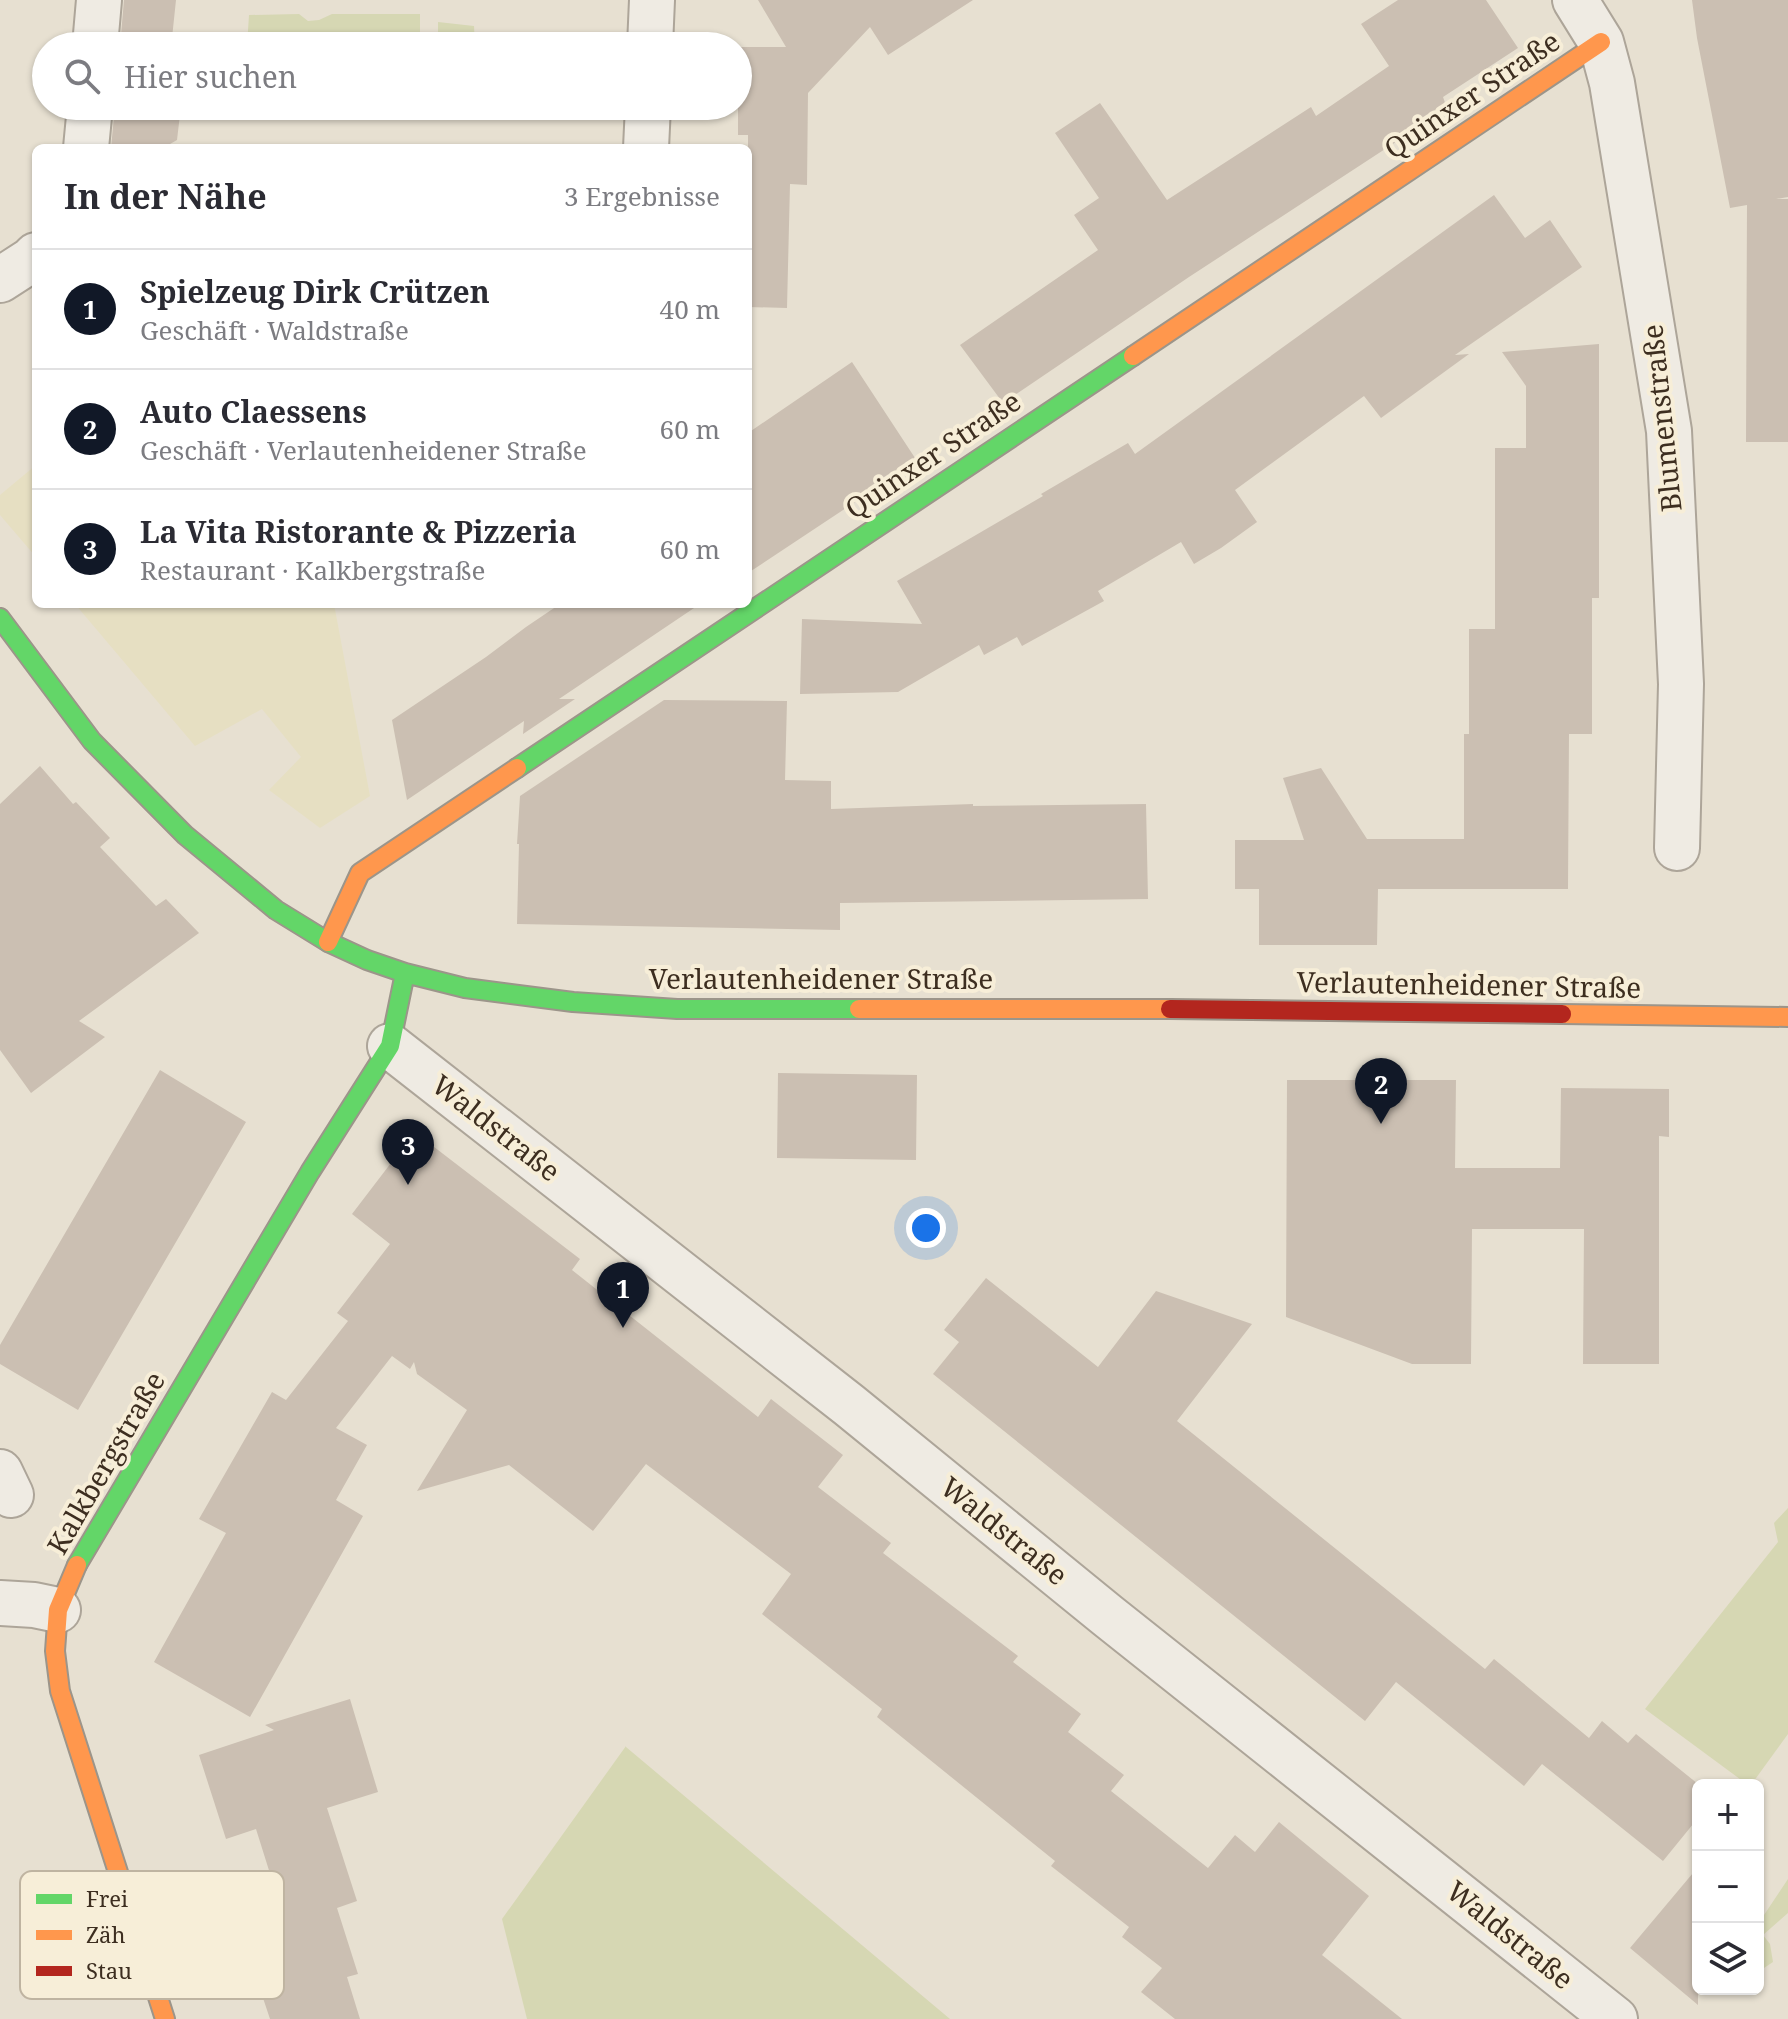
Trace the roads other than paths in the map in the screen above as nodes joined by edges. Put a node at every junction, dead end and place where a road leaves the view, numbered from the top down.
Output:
1 (99, 0) edge
2 (652, 0) edge
3 (1575, 0) edge
4 (96, 32) edge
5 (651, 32) edge
6 (1601, 42) junction
7 (89, 120) edge
8 (647, 120) edge
9 (86, 144) edge
10 (646, 144) edge
11 (32, 259) edge
12 (0, 280) edge
13 (0, 618) edge
14 (1677, 848) dead end
15 (328, 942) junction
16 (405, 973) junction
17 (1788, 1017) edge
18 (390, 1046) junction
19 (0, 1603) edge
20 (58, 1610) junction
21 (118, 1871) edge
22 (159, 1999) edge
23 (165, 2019) edge
24 (1615, 2019) edge

1 - 4 street
2 - 5 street
3 - 6 street, Blumenstraße
6 - 14 street, Blumenstraße
6 - 15 street, Quinxer Straße
7 - 9 street
8 - 10 street
11 - 12 street
13 - 15 street, Verlautenheidener Straße
15 - 16 street, Verlautenheidener Straße
16 - 17 street, Verlautenheidener Straße
16 - 18 street, Kalkbergstraße
18 - 20 street, Kalkbergstraße
18 - 24 street, Waldstraße
19 - 20 street
20 - 21 street, Kalkbergstraße
22 - 23 street, Kalkbergstraße

